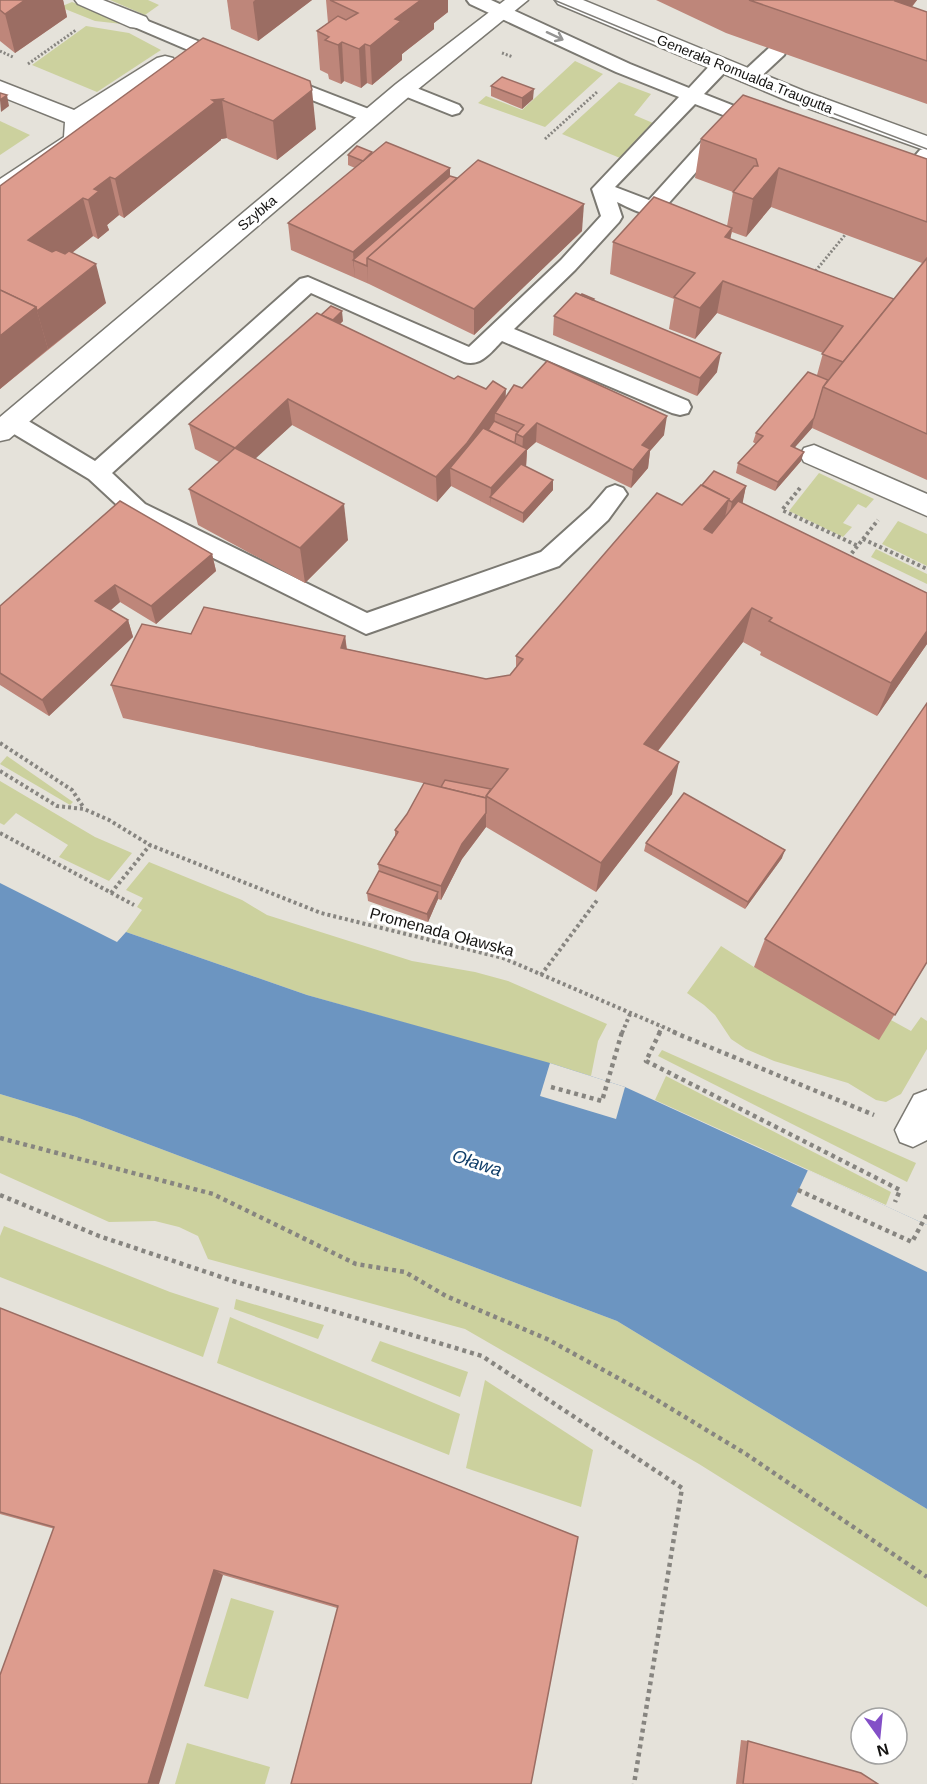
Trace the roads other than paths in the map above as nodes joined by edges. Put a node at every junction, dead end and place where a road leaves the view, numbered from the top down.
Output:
1 (85, 0) edge
2 (476, 0) edge
3 (565, 0) edge
4 (510, 6) edge
5 (138, 22) joint
6 (192, 45) junction
7 (777, 51) edge
8 (213, 54) junction
9 (165, 63) joint
10 (721, 65) junction
11 (623, 68) junction
12 (190, 69) joint
13 (748, 77) junction
14 (606, 83) road end
15 (0, 88) edge
16 (404, 89) junction
17 (162, 90) edge
18 (690, 96) junction
19 (452, 109) dead end
20 (372, 117) junction
21 (776, 129) edge
22 (722, 132) edge
23 (85, 136) junction
24 (927, 144) edge
25 (927, 154) edge
26 (872, 168) edge
27 (602, 189) junction
28 (0, 190) edge
29 (499, 331) junction
30 (680, 407) dead end
31 (6, 427) edge
32 (814, 455) dead end
33 (97, 473) junction
34 (615, 494) dead end
35 (927, 506) edge

1 - 5 street
2 - 4 lane
3 - 10 street, Generała Romualda Traugutta
4 -> 11 lane
4 - 16 street, Szybka
5 - 6 lane
6 - 8 lane
6 - 9 lane
7 - 13 lane
8 - 12 lane
8 - 20 lane
9 - 23 street
10 - 13 street, Generała Romualda Traugutta
10 - 18 lane
11 - 14 lane
11 - 18 lane
12 - 17 street
13 - 24 street, Generała Romualda Traugutta
15 - 23 street
16 - 19 lane
16 - 20 street, Szybka
18 - 21 lane
18 - 27 lane
20 - 31 street, Szybka
22 - 27 lane
23 - 28 street
25 - 26 lane
27 - 29 lane
29 - 30 lane
29 - 33 lane
31 - 33 lane
32 - 35 street
33 - 34 lane

